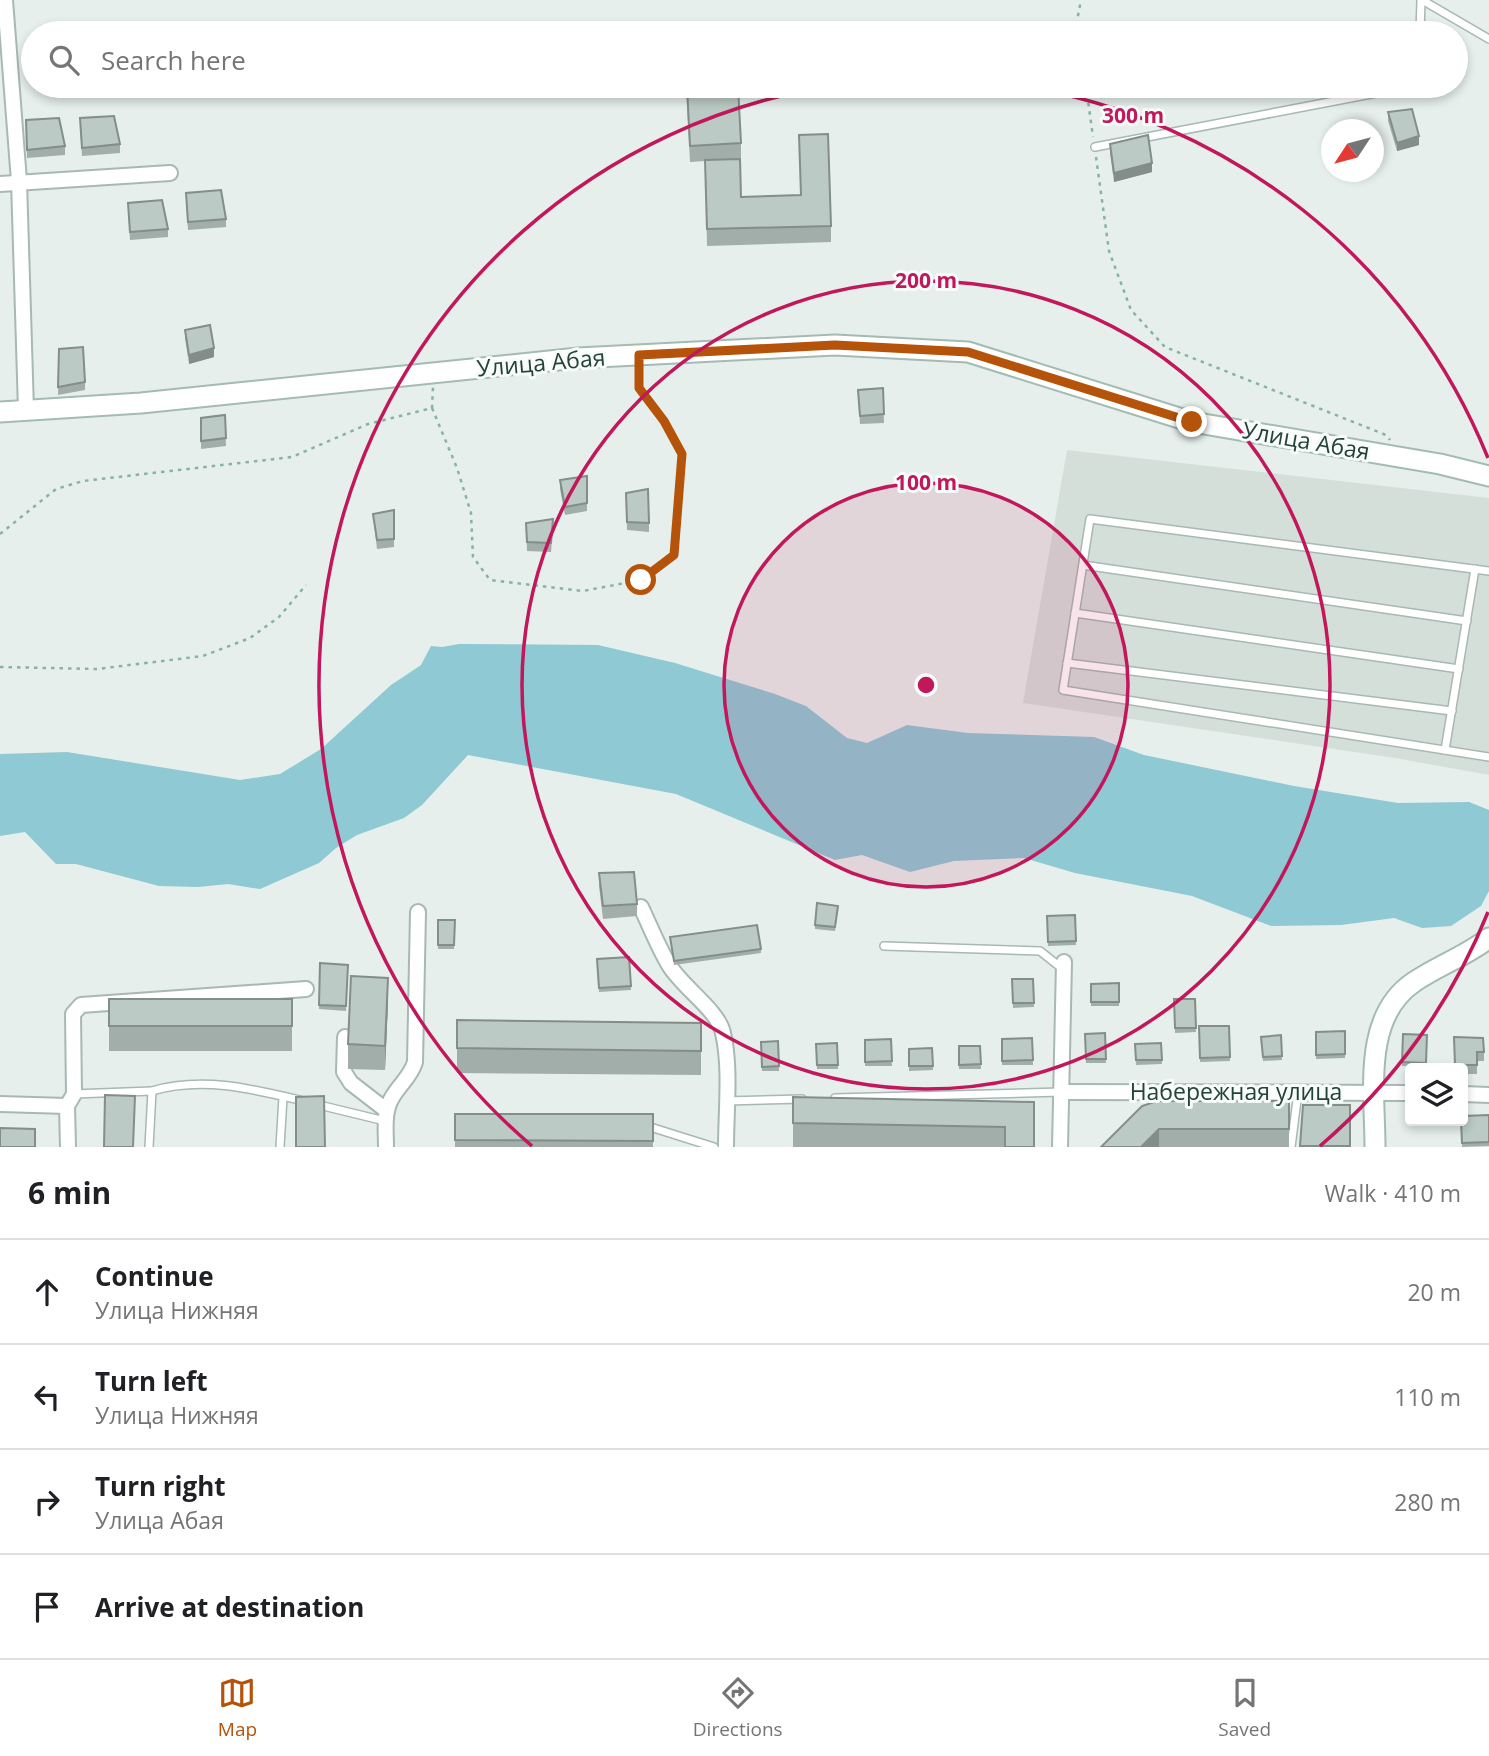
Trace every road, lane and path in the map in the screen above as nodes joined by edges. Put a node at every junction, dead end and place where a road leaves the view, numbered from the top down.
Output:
1 (5, 0) edge
2 (1081, 0) edge
3 (1422, 0) edge
4 (1077, 21) edge
5 (1421, 21) edge
6 (1458, 21) edge
7 (1468, 27) edge
8 (1489, 39) edge
9 (1088, 98) edge
10 (1349, 98) edge
11 (1095, 146) junction
12 (170, 173) dead end
13 (19, 181) junction
14 (0, 184) edge
15 (639, 355) junction
16 (434, 373) junction
17 (432, 408) junction
18 (26, 410) junction
19 (0, 412) edge
20 (1401, 457) junction
21 (1489, 476) edge
22 (0, 534) edge
23 (1083, 565) junction
24 (1475, 569) junction
25 (1489, 571) edge
26 (306, 585) dead end
27 (1075, 613) junction
28 (1466, 621) junction
29 (1067, 663) junction
30 (0, 667) edge
31 (1459, 669) junction
32 (1452, 711) junction
33 (1445, 750) junction
34 (1489, 757) edge
35 (641, 906) dead end
36 (418, 912) dead end
37 (1489, 938) edge
38 (884, 946) dead end
39 (1064, 966) joint
40 (306, 989) dead end
41 (345, 1037) edge
42 (152, 1091) junction
43 (1061, 1092) junction
44 (1298, 1092) junction
45 (1375, 1093) junction
46 (1405, 1093) edge
47 (1468, 1094) edge
48 (1489, 1095) edge
49 (283, 1097) junction
50 (810, 1099) edge
51 (824, 1099) edge
52 (71, 1100) junction
53 (726, 1101) junction
54 (0, 1104) edge
55 (386, 1116) junction
56 (643, 1125) edge
57 (68, 1147) edge
58 (149, 1147) edge
59 (281, 1147) edge
60 (386, 1147) edge
61 (714, 1147) edge
62 (726, 1147) edge
63 (1060, 1147) edge
64 (1291, 1147) edge
65 (1375, 1147) edge

1 - 13 street
2 - 4 path
3 - 5 lane
3 - 6 lane
7 - 8 lane
9 - 11 path
10 - 11 lane
11 - 20 path
12 - 13 street
13 - 14 street
13 - 18 street
15 - 16 street, Улица Абая
15 - 17 path
15 - 20 street, Улица Абая
16 - 17 path
16 - 18 street, Улица Абая
17 - 22 path
18 - 19 street, Улица Абая
20 - 21 street, Улица Абая
23 - 24 lane
23 - 27 lane
23 - 28 lane
24 - 25 lane
24 - 28 lane
26 - 30 path
27 - 29 lane
27 - 31 lane
28 - 31 lane
29 - 32 lane
29 - 33 lane
31 - 32 lane
32 - 33 lane
33 - 34 lane
35 - 53 street
36 - 55 street
37 - 45 street
38 - 39 lane
39 - 43 street
40 - 52 street
41 - 55 street
42 - 49 lane
42 - 52 lane
42 - 58 lane
43 - 44 street, Набережная улица
43 - 51 lane
43 - 63 street
44 - 45 street, Набережная улица
44 - 64 lane
45 - 46 street, Набережная улица
45 - 65 street
47 - 48 street
49 - 55 lane
49 - 59 lane
50 - 53 lane
52 - 54 street
52 - 57 street
53 - 62 street
55 - 60 street
56 - 61 lane

